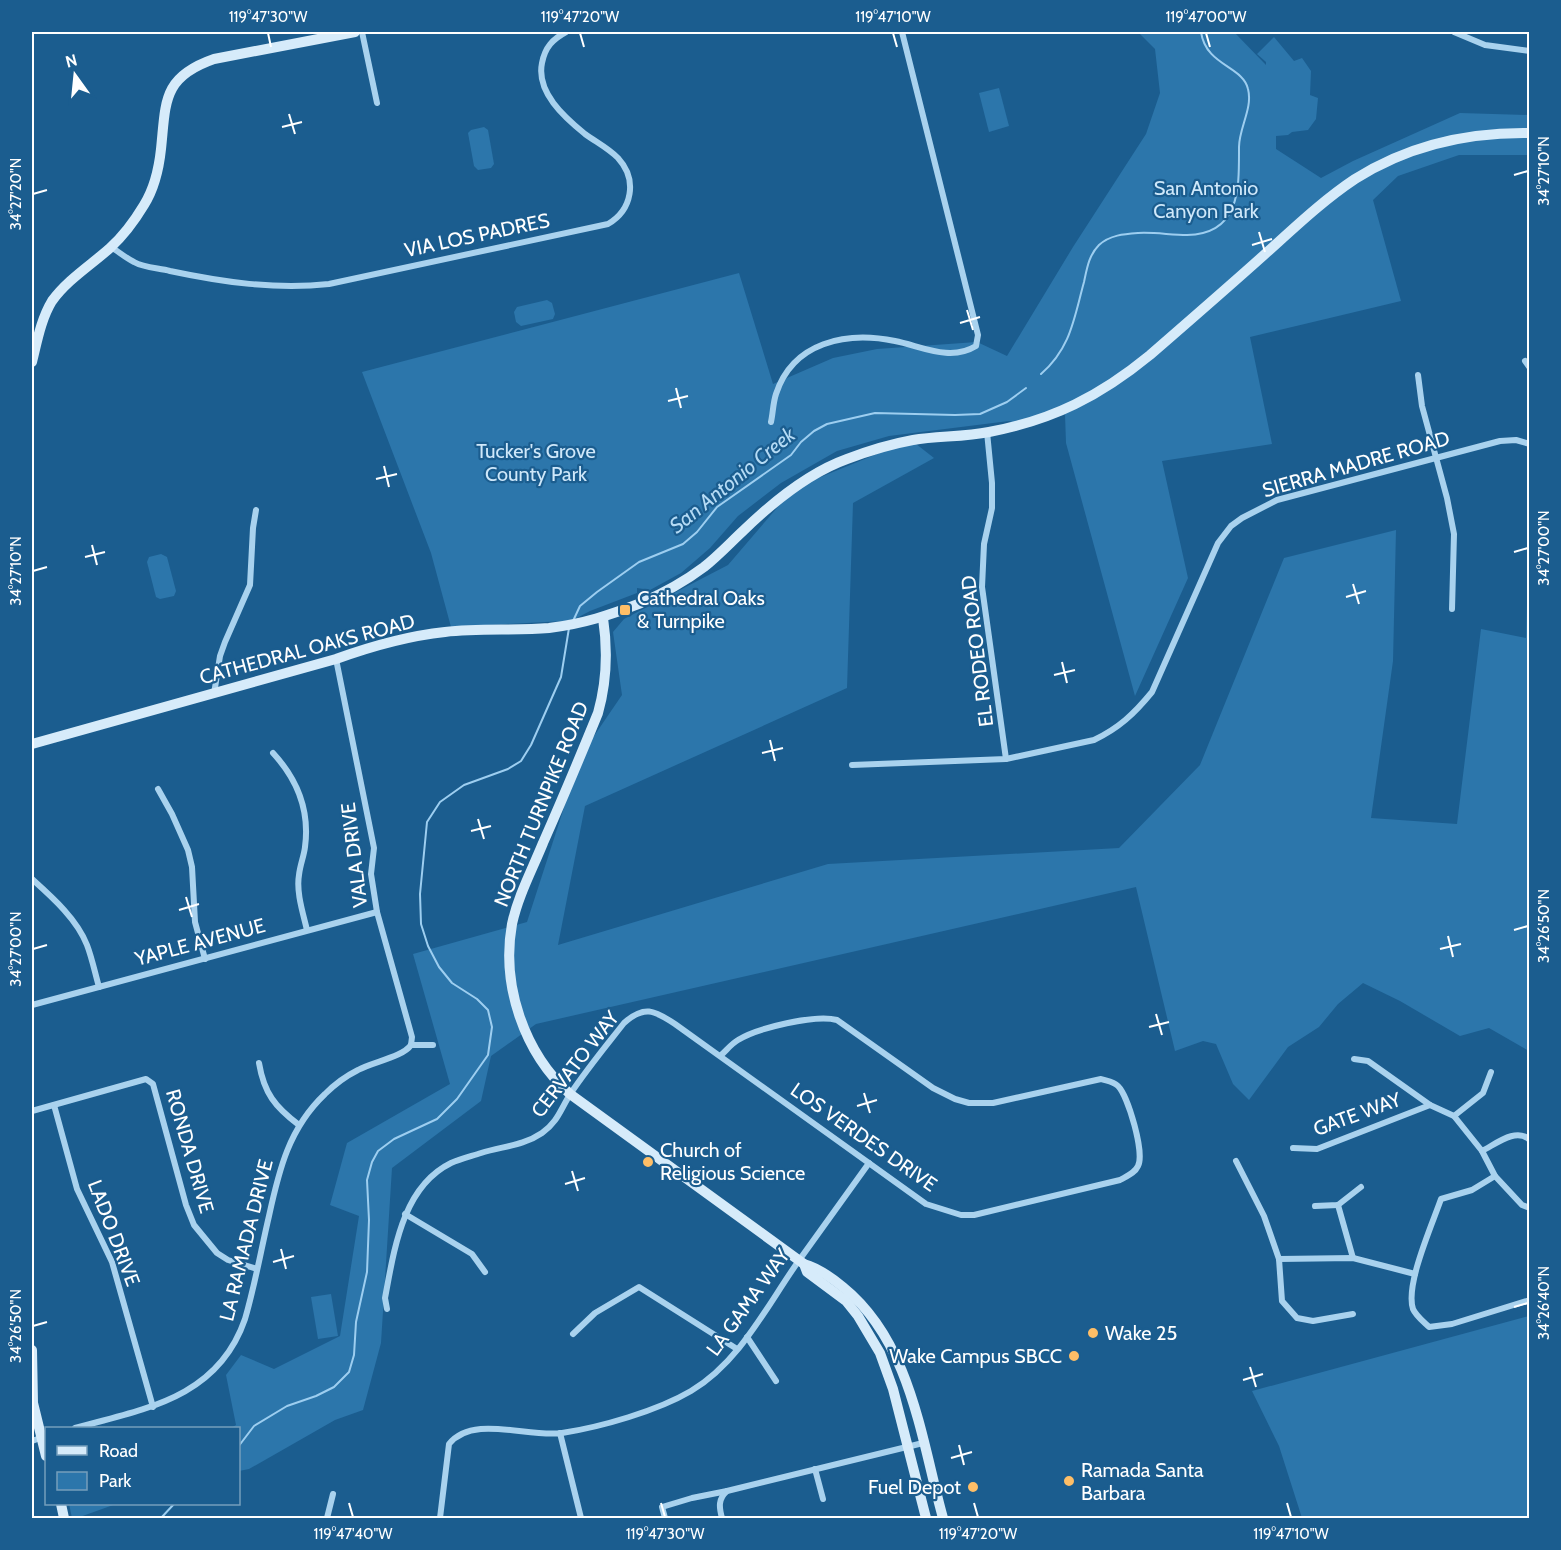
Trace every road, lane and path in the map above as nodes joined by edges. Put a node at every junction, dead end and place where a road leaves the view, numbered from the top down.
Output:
1 (355, 32) edge
2 (362, 32) edge
3 (566, 32) edge
4 (902, 32) edge
5 (1454, 32) edge
6 (1530, 51) edge
7 (377, 103) dead end
8 (1530, 133) edge
9 (111, 247) junction
10 (1525, 361) dead end
11 (32, 362) edge
12 (1530, 368) edge
13 (1418, 375) dead end
14 (771, 422) dead end
15 (987, 432) junction
16 (1530, 444) edge
17 (1437, 458) junction
18 (256, 510) dead end
19 (1452, 609) dead end
20 (603, 618) junction
21 (336, 659) junction
22 (214, 694) junction
23 (32, 744) edge
24 (273, 753) dead end
25 (1006, 759) junction
26 (852, 765) dead end
27 (158, 789) dead end
28 (32, 879) edge
29 (377, 912) junction
30 (307, 930) junction
31 (205, 959) junction
32 (99, 987) junction
33 (32, 1005) edge
34 (645, 1011) joint
35 (411, 1045) junction
36 (433, 1046) dead end
37 (720, 1056) junction
38 (1354, 1059) dead end
39 (259, 1063) dead end
40 (1491, 1072) dead end
41 (570, 1094) junction
42 (54, 1105) junction
43 (1430, 1105) junction
44 (32, 1111) edge
45 (1454, 1116) junction
46 (299, 1125) junction
47 (1530, 1140) edge
48 (1293, 1148) dead end
49 (1482, 1151) junction
50 (1236, 1161) dead end
51 (869, 1163) junction
52 (1495, 1176) junction
53 (1361, 1187) dead end
54 (1338, 1205) junction
55 (1314, 1206) dead end
56 (1530, 1208) edge
57 (405, 1214) junction
58 (1353, 1258) junction
59 (1279, 1259) junction
60 (802, 1262) junction
61 (257, 1269) junction
62 (485, 1272) dead end
63 (1415, 1275) junction
64 (1530, 1300) edge
65 (387, 1309) dead end
66 (1353, 1314) dead end
67 (573, 1334) dead end
68 (747, 1337) junction
69 (737, 1349) junction
70 (32, 1350) edge
71 (776, 1381) dead end
72 (153, 1407) junction
73 (79, 1427) edge
74 (560, 1433) junction
75 (40, 1438) edge
76 (923, 1443) junction
77 (908, 1446) junction
78 (45, 1453) edge
79 (815, 1469) junction
80 (728, 1491) junction
81 (333, 1494) dead end
82 (823, 1499) dead end
83 (327, 1518) edge
84 (440, 1518) edge
85 (581, 1518) edge
86 (664, 1518) edge
87 (722, 1518) edge
88 (926, 1518) edge
89 (943, 1518) edge

1 - 9 main road
2 - 7 street
3 - 9 street, VIA LOS PADRES
4 - 14 street
5 - 6 street
8 - 15 main road, CATHEDRAL OAKS ROAD
9 - 11 main road
10 - 12 street
13 - 17 street
15 - 20 main road, CATHEDRAL OAKS ROAD
15 - 25 street, EL RODEO ROAD
16 - 17 street, SIERRA MADRE ROAD
17 - 19 street
17 - 25 street, SIERRA MADRE ROAD
18 - 22 street
20 - 21 main road, CATHEDRAL OAKS ROAD
20 - 41 main road, NORTH TURNPIKE ROAD
21 - 22 main road, CATHEDRAL OAKS ROAD
21 - 29 street, VALA DRIVE
22 - 23 main road, CATHEDRAL OAKS ROAD
24 - 30 street
25 - 26 street, SIERRA MADRE ROAD
27 - 31 street
28 - 32 street
29 - 30 street, YAPLE AVENUE
29 - 35 street, VALA DRIVE
30 - 31 street, YAPLE AVENUE
31 - 32 street, YAPLE AVENUE
32 - 33 street, YAPLE AVENUE
34 - 37 street, LOS VERDES DRIVE
34 - 41 street, CERVATO WAY
35 - 36 street
35 - 46 street, LA RAMADA DRIVE
37 - 51 street, LOS VERDES DRIVE
37 - 51 street, LOS VERDES DRIVE
38 - 43 street
39 - 46 street
40 - 45 street
41 - 57 street, CERVATO WAY
41 - 60 main road, NORTH TURNPIKE ROAD
42 - 44 street
42 - 61 street, RONDA DRIVE
42 - 72 street, LADO DRIVE
43 - 45 street
43 - 48 street, GATE WAY
45 - 49 street
46 - 61 street, LA RAMADA DRIVE
47 - 49 street
49 - 52 street
50 - 59 street
51 - 60 street, LA GAMA WAY
52 - 56 street
52 - 63 street
53 - 54 street
54 - 55 street
54 - 58 street
57 - 62 street
57 - 65 street, CERVATO WAY
58 - 59 street
58 - 63 street
59 - 66 street
60 - 68 street, LA GAMA WAY
60 - 76 main road, NORTH TURNPIKE ROAD
60 - 77 main road, NORTH TURNPIKE ROAD
61 - 72 street, LA RAMADA DRIVE
63 - 64 street
67 - 69 street
68 - 69 street, LA GAMA WAY
68 - 71 street
69 - 74 street, LA GAMA WAY
70 - 75 main road
72 - 73 street, LA RAMADA DRIVE
74 - 84 street, LA GAMA WAY
74 - 85 street
75 - 78 main road
76 - 77 street
76 - 89 main road, NORTH TURNPIKE ROAD
77 - 79 street
77 - 88 main road, NORTH TURNPIKE ROAD
79 - 80 street
79 - 82 street
80 - 86 street
80 - 87 street
81 - 83 street

